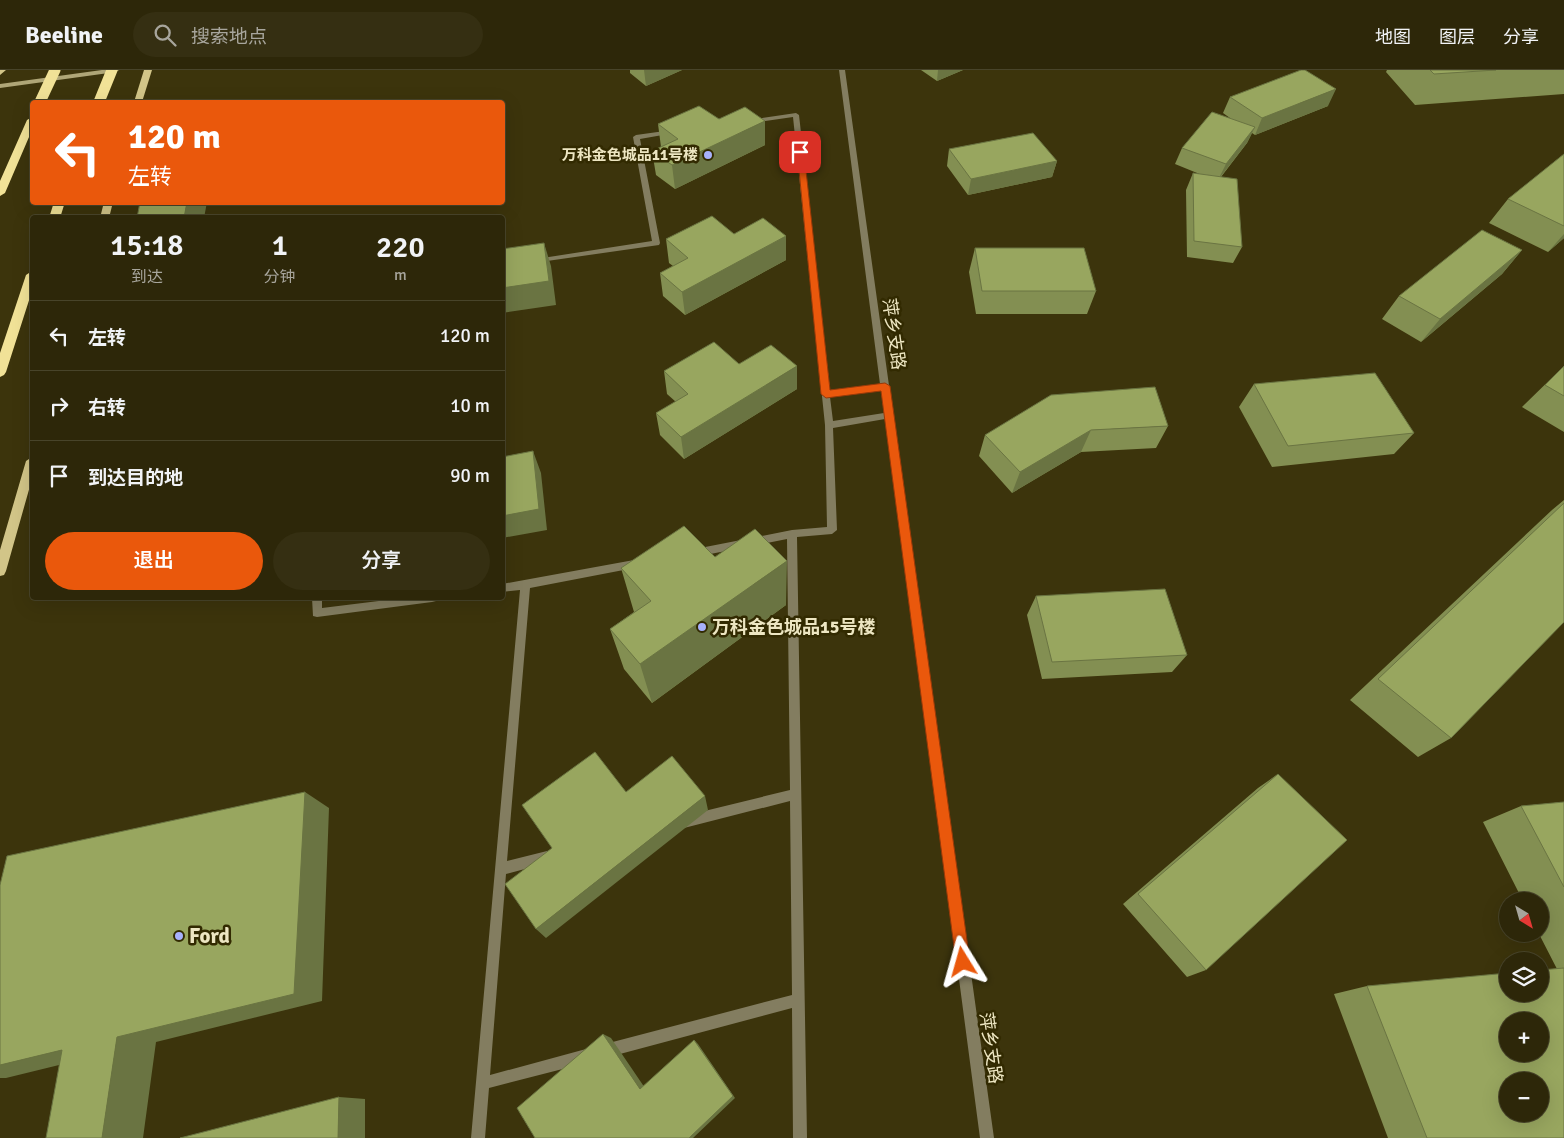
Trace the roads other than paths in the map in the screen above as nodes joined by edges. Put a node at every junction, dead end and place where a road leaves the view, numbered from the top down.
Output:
1 (55, 70) edge
2 (112, 70) edge
3 (116, 70) edge
4 (148, 70) edge
5 (842, 70) edge
6 (0, 86) edge
7 (41, 100) edge
8 (100, 100) edge
9 (139, 100) edge
10 (740, 122) edge
11 (30, 125) edge
12 (683, 130) edge
13 (0, 193) edge
14 (531, 261) edge
15 (30, 281) edge
16 (0, 372) edge
17 (885, 386) junction
18 (826, 394) junction
19 (889, 415) junction
20 (829, 425) junction
21 (30, 468) edge
22 (792, 534) junction
23 (687, 554) edge
24 (649, 562) edge
25 (0, 571) edge
26 (525, 585) junction
27 (505, 588) edge
28 (318, 600) edge
29 (417, 600) edge
30 (796, 794) junction
31 (672, 825) edge
32 (558, 854) edge
33 (501, 869) junction
34 (798, 1000) junction
35 (483, 1083) junction
36 (478, 1138) edge
37 (800, 1138) edge
38 (987, 1138) edge

1 - 7 highway, bridge
2 - 8 highway, bridge
3 - 6 street
4 - 9 main road
5 - 17 street, 萍乡支路
10 - 18 street
11 - 13 highway
12 - 14 street
15 - 16 highway
17 - 18 street
17 - 19 street, 萍乡支路
18 - 20 street
19 - 20 street
19 - 38 street, 萍乡支路
20 - 22 street
21 - 25 main road
22 - 23 street
22 - 30 street
24 - 26 street
26 - 27 street
26 - 33 street
28 - 29 street
30 - 31 street
30 - 34 street
32 - 33 street
33 - 35 street
34 - 35 street
34 - 37 street
35 - 36 street

